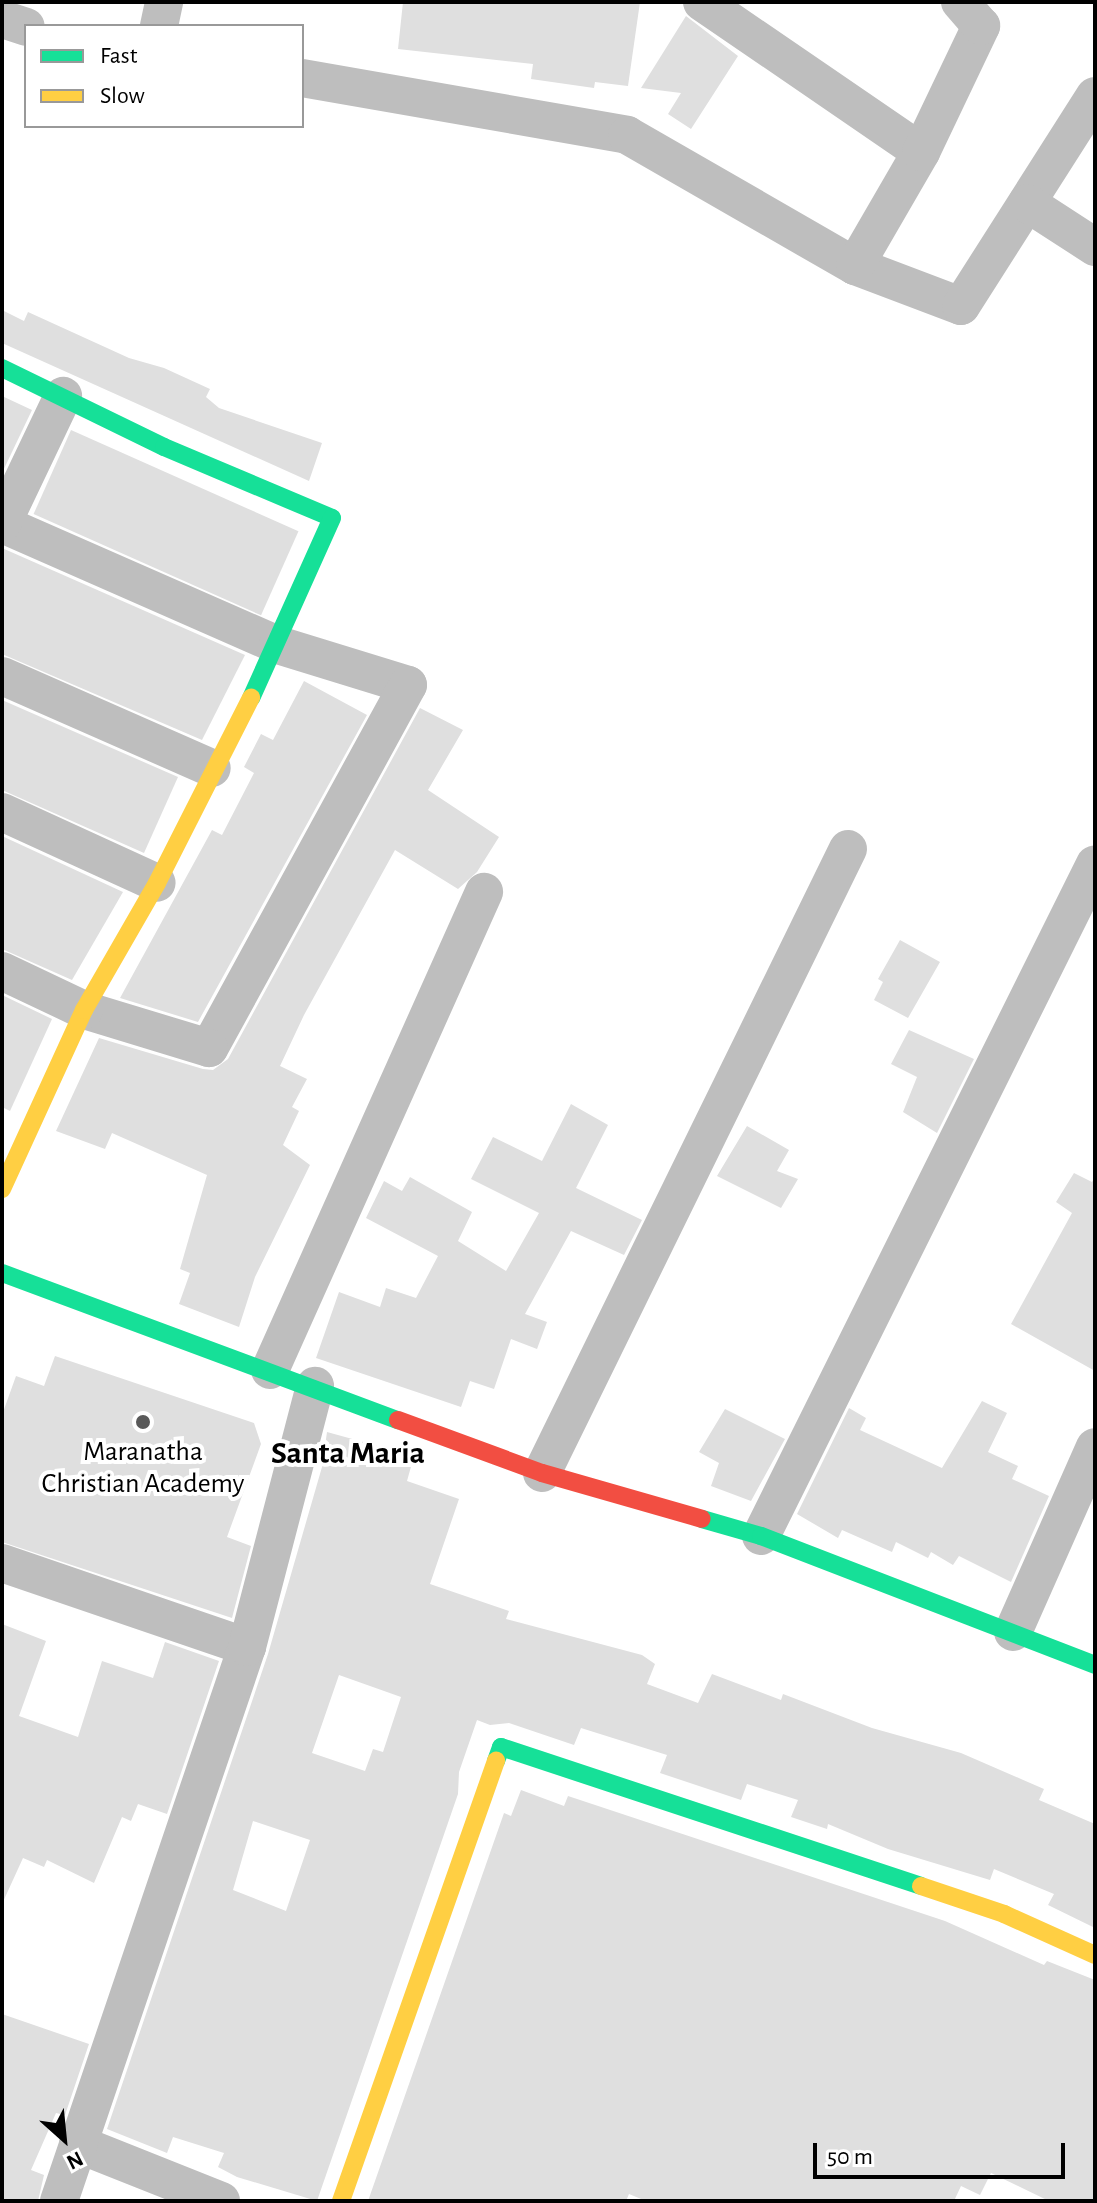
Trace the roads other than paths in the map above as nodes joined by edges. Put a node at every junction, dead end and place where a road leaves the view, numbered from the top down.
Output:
1 (31, 2) edge
2 (164, 2) edge
3 (702, 2) edge
4 (960, 2) edge
5 (2, 19) edge
6 (27, 24) edge
7 (159, 24) edge
8 (24, 25) edge
9 (304, 78) edge
10 (1095, 96) edge
11 (921, 152) junction
12 (1027, 203) junction
13 (1095, 247) edge
14 (855, 266) junction
15 (2, 368) edge
16 (63, 396) junction
17 (2, 524) edge
18 (278, 645) junction
19 (2, 676) edge
20 (212, 768) junction
21 (2, 812) edge
22 (848, 849) dead end
23 (1095, 864) edge
24 (157, 883) junction
25 (484, 892) dead end
26 (2, 971) edge
27 (84, 1010) junction
28 (2, 1189) edge
29 (2, 1273) edge
30 (270, 1370) junction
31 (315, 1386) junction
32 (1095, 1447) edge
33 (542, 1473) junction
34 (761, 1536) junction
35 (2, 1563) edge
36 (1013, 1632) junction
37 (247, 1647) junction
38 (1095, 1665) edge
39 (1095, 1955) edge
40 (78, 2144) junction
41 (59, 2201) edge
42 (221, 2201) edge
43 (341, 2201) edge

1 - 6 street
2 - 7 street
3 - 11 street
4 - 11 street
5 - 8 street
9 - 14 street
10 - 12 street
11 - 14 street
12 - 13 street
12 - 14 street
15 - 16 street
16 - 17 street
16 - 18 street
17 - 18 street
18 - 20 street
18 - 27 street
19 - 20 street
20 - 24 street
21 - 24 street
22 - 33 street
23 - 34 street
24 - 27 street
25 - 30 street
26 - 27 street
27 - 28 street
29 - 30 street
30 - 31 street
31 - 33 street
31 - 37 street
32 - 36 street
33 - 34 street
34 - 36 street
35 - 37 street
36 - 38 street
37 - 40 street
39 - 43 street
40 - 41 street
40 - 42 street

